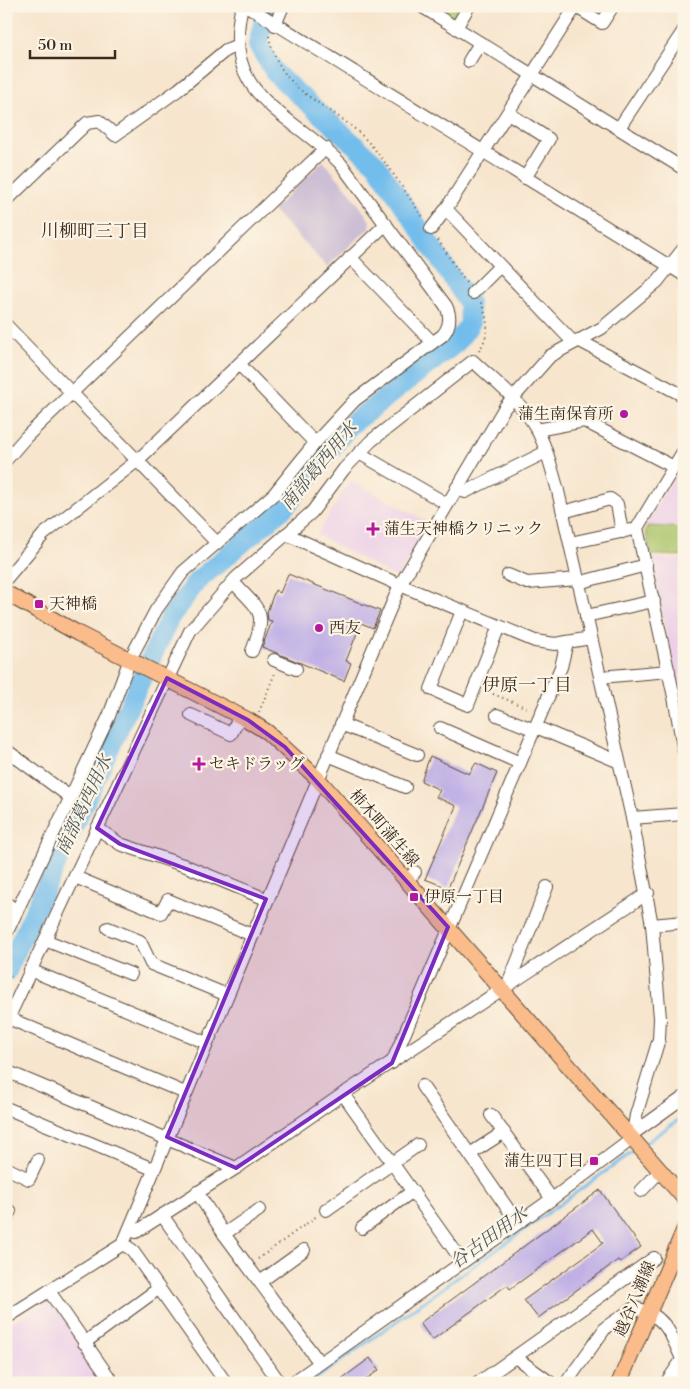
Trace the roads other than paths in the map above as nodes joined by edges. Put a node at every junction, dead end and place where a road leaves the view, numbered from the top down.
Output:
1 (242, 6) edge
2 (247, 6) edge
3 (283, 6) edge
4 (421, 6) edge
5 (470, 6) edge
6 (576, 6) edge
7 (613, 6) edge
8 (275, 25) junction
9 (456, 28) junction
10 (684, 30) edge
11 (480, 43) junction
12 (238, 45) junction
13 (469, 61) dead end
14 (532, 76) junction
15 (508, 113) junction
16 (620, 128) junction
17 (326, 148) junction
18 (483, 152) junction
19 (684, 169) edge
20 (525, 178) junction
21 (6, 200) edge
22 (446, 209) junction
23 (386, 224) junction
24 (431, 229) road end
25 (684, 248) edge
26 (350, 257) junction
27 (500, 266) junction
28 (670, 268) junction
29 (684, 274) edge
30 (473, 293) road end
31 (6, 324) edge
32 (576, 341) junction
33 (432, 342) junction
34 (239, 364) junction
35 (72, 393) junction
36 (684, 396) edge
37 (511, 398) junction
38 (537, 430) junction
39 (315, 443) junction
40 (684, 450) edge
41 (546, 452) junction
42 (359, 453) junction
43 (6, 460) edge
44 (138, 460) junction
45 (674, 467) junction
46 (457, 487) junction
47 (446, 504) junction
48 (563, 512) junction
49 (637, 528) junction
50 (622, 532) junction
51 (286, 534) junction
52 (217, 543) junction
53 (570, 543) junction
54 (646, 565) junction
55 (508, 575) dead end
56 (6, 579) edge
57 (578, 581) junction
58 (232, 582) junction
59 (400, 585) junction
60 (6, 593) edge
61 (654, 602) junction
62 (462, 611) junction
63 (586, 616) junction
64 (499, 626) junction
65 (591, 638) junction
66 (567, 642) junction
67 (252, 651) dead end
68 (133, 661) junction
69 (276, 664) road end
70 (296, 669) dead end
71 (669, 671) junction
72 (166, 677) junction
73 (600, 677) junction
74 (679, 696) edge
75 (191, 715) dead end
76 (497, 715) dead end
77 (240, 716) junction
78 (341, 724) junction
79 (440, 728) dead end
80 (535, 729) junction
81 (6, 750) edge
82 (684, 752) edge
83 (328, 755) junction
84 (417, 755) dead end
85 (617, 761) junction
86 (520, 763) junction
87 (317, 778) junction
88 (405, 787) dead end
89 (70, 797) junction
90 (684, 814) edge
91 (632, 818) junction
92 (97, 828) junction
93 (75, 877) junction
94 (547, 887) dead end
95 (648, 894) junction
96 (266, 899) junction
97 (12, 907) edge
98 (684, 922) edge
99 (652, 925) junction
100 (448, 927) junction
101 (108, 928) dead end
102 (6, 934) edge
103 (252, 934) junction
104 (45, 940) junction
105 (30, 970) junction
106 (131, 974) dead end
107 (504, 988) junction
108 (227, 995) junction
109 (7, 1020) edge
110 (207, 1043) junction
111 (392, 1062) junction
112 (6, 1071) edge
113 (422, 1086) dead end
114 (185, 1093) junction
115 (343, 1094) junction
116 (684, 1097) edge
117 (6, 1108) edge
118 (491, 1115) dead end
119 (504, 1132) junction
120 (633, 1136) junction
121 (167, 1137) junction
122 (418, 1145) dead end
123 (470, 1154) junction
124 (38, 1160) dead end
125 (393, 1163) junction
126 (6, 1168) edge
127 (236, 1168) junction
128 (153, 1169) junction
129 (660, 1171) junction
130 (413, 1191) junction
131 (641, 1191) dead end
132 (197, 1192) junction
133 (684, 1198) edge
134 (552, 1199) junction
135 (259, 1210) dead end
136 (326, 1210) road end
137 (162, 1215) junction
138 (517, 1222) junction
139 (362, 1228) dead end
140 (129, 1230) junction
141 (684, 1230) edge
142 (224, 1234) junction
143 (123, 1244) junction
144 (304, 1250) dead end
145 (654, 1258) dead end
146 (462, 1260) junction
147 (260, 1282) junction
148 (158, 1288) junction
149 (49, 1291) junction
150 (649, 1310) junction
151 (6, 1318) edge
152 (84, 1343) junction
153 (515, 1357) junction
154 (319, 1362) junction
155 (683, 1362) edge
156 (113, 1383) edge
157 (226, 1383) edge
158 (280, 1383) edge
159 (292, 1383) edge
160 (478, 1383) edge
161 (551, 1383) edge
162 (566, 1383) edge
163 (619, 1383) edge
164 (666, 1383) edge

1 - 12 street
2 - 8 street
3 - 8 street
4 - 9 street
5 - 9 street
6 - 7 street
6 - 14 street
8 - 18 street
9 - 11 street
10 - 16 street
11 - 13 street
11 - 14 street
12 - 17 street
12 - 21 street
14 - 15 street
14 - 16 street
15 - 18 street
15 - 20 street
16 - 19 street
17 - 23 street
17 - 35 street
18 - 20 street
18 - 22 street
20 - 28 street
22 - 24 street
22 - 27 street
23 - 26 street
23 - 33 street
25 - 28 street
26 - 33 street
26 - 34 street
27 - 30 street
27 - 32 street
28 - 29 street
28 - 32 street
31 - 35 street
32 - 36 street
32 - 37 street
33 - 39 street
34 - 39 street
34 - 44 street
35 - 43 street
35 - 44 street
37 - 38 street
37 - 42 street
37 - 46 street
38 - 41 street
38 - 45 street
39 - 52 street
40 - 45 street
41 - 46 street
41 - 48 street
42 - 47 street
42 - 51 street
44 - 52 street
44 - 56 street
45 - 49 street
46 - 47 street
47 - 59 street
48 - 50 street
48 - 53 street
49 - 50 street
49 - 54 street
50 - 53 street
51 - 58 street
51 - 59 street
52 - 68 street
53 - 57 street
54 - 57 street
54 - 61 street
55 - 57 street
57 - 63 street
58 - 67 street
58 - 72 street
59 - 62 street
59 - 78 street
60 - 68 main road, 柿木町蒲生線
61 - 63 street
61 - 71 street
62 - 64 street
62 - 64 street
63 - 65 street
64 - 66 street
65 - 66 street
65 - 73 street
66 - 80 street
68 - 72 main road, 柿木町蒲生線
68 - 89 street
69 - 70 street
71 - 73 street
71 - 74 street
72 - 77 main road, 柿木町蒲生線
72 - 92 street
73 - 85 street
74 - 82 street
75 - 77 street
76 - 80 street
77 - 87 main road, 柿木町蒲生線
78 - 83 street
78 - 84 street
79 - 86 street
80 - 85 street
80 - 86 street
81 - 89 street
83 - 87 street
83 - 88 street
85 - 91 street
86 - 100 street
87 - 96 street
87 - 100 main road, 柿木町蒲生線
89 - 97 street
90 - 91 street
91 - 95 street
92 - 93 street
92 - 96 street
93 - 103 street
93 - 104 street
94 - 107 street
95 - 99 street
95 - 107 street
96 - 103 street
97 - 102 street
98 - 99 street
99 - 120 street
100 - 107 main road, 柿木町蒲生線
100 - 111 street
101 - 108 street
103 - 108 street
104 - 105 street
104 - 106 street
105 - 109 street
105 - 110 street
107 - 111 street
107 - 120 main road, 柿木町蒲生線
108 - 110 street
109 - 114 street
110 - 114 street
111 - 115 street
112 - 121 street
113 - 123 street
114 - 121 street
115 - 125 street
115 - 127 street
116 - 120 street
117 - 128 street
118 - 119 street
119 - 123 street
119 - 134 street
120 - 129 main road, 柿木町蒲生線
120 - 134 street
121 - 127 street
121 - 128 street
122 - 125 street
123 - 138 street
124 - 126 street
125 - 130 street
125 - 136 street
127 - 132 street
128 - 140 street
129 - 131 street
129 - 133 main road, 柿木町蒲生線
130 - 139 street
130 - 146 street
132 - 137 street
132 - 142 street
134 - 138 street
135 - 142 street
137 - 140 street
137 - 158 street
138 - 146 street
140 - 143 street
141 - 150 main road, 越谷八潮線
142 - 147 street
143 - 148 street
143 - 149 street
144 - 147 street
145 - 153 street
146 - 154 street
147 - 154 street
148 - 152 street
148 - 157 street
149 - 151 street
149 - 152 street
150 - 155 street
150 - 162 street
150 - 163 main road, 越谷八潮線
152 - 156 street
153 - 160 street
153 - 161 street
154 - 159 street
155 - 164 street

